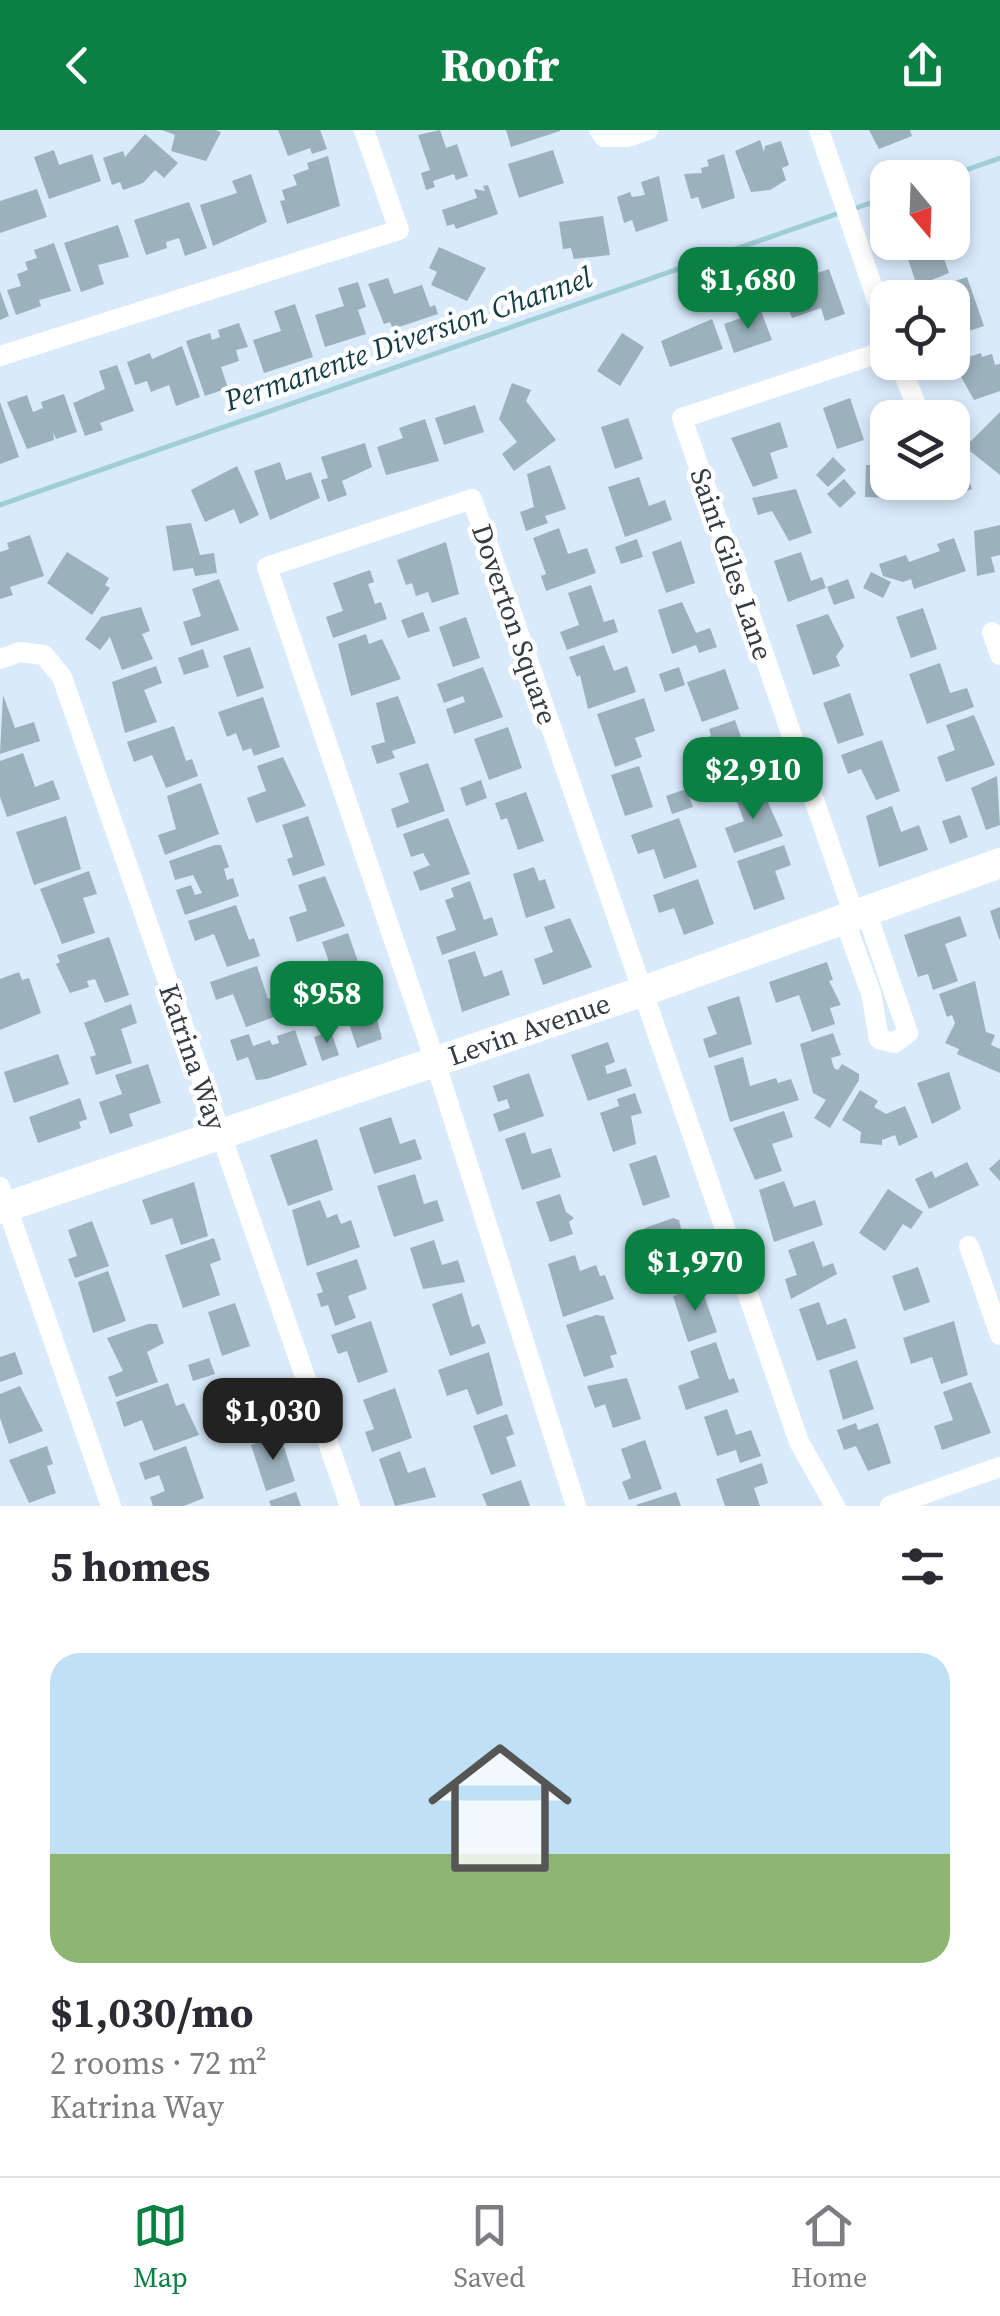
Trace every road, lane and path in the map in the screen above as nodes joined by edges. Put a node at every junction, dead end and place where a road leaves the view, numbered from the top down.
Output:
1 (364, 130) edge
2 (648, 130) edge
3 (819, 130) edge
4 (602, 134) edge
5 (870, 280) edge
6 (0, 356) edge
7 (870, 356) edge
8 (992, 632) dead end
9 (1000, 654) edge
10 (0, 659) edge
11 (1000, 864) edge
12 (855, 915) junction
13 (891, 986) junction
14 (642, 992) junction
15 (870, 993) junction
16 (434, 1061) junction
17 (218, 1134) junction
18 (2, 1201) edge
19 (969, 1246) dead end
20 (1000, 1335) edge
21 (1000, 1467) edge
22 (111, 1506) edge
23 (350, 1506) edge
24 (576, 1506) edge
25 (835, 1506) edge
26 (890, 1506) edge

1 - 6 street
2 - 4 street
3 - 5 street
7 - 12 street, Saint Giles Lane
8 - 9 street
10 - 17 street, Katrina Way
11 - 12 street, Levin Avenue
12 - 13 street, Saint Giles Lane
12 - 14 street, Levin Avenue
12 - 15 street, Saint Giles Lane
13 - 15 street
13 - 15 street, Saint Giles Lane
14 - 16 street, Levin Avenue
14 - 16 street, Doverton Square
14 - 25 street
16 - 17 street, Levin Avenue
16 - 24 street
17 - 18 street, Levin Avenue
17 - 23 street, Katrina Way
18 - 22 street
19 - 20 street
21 - 26 street

